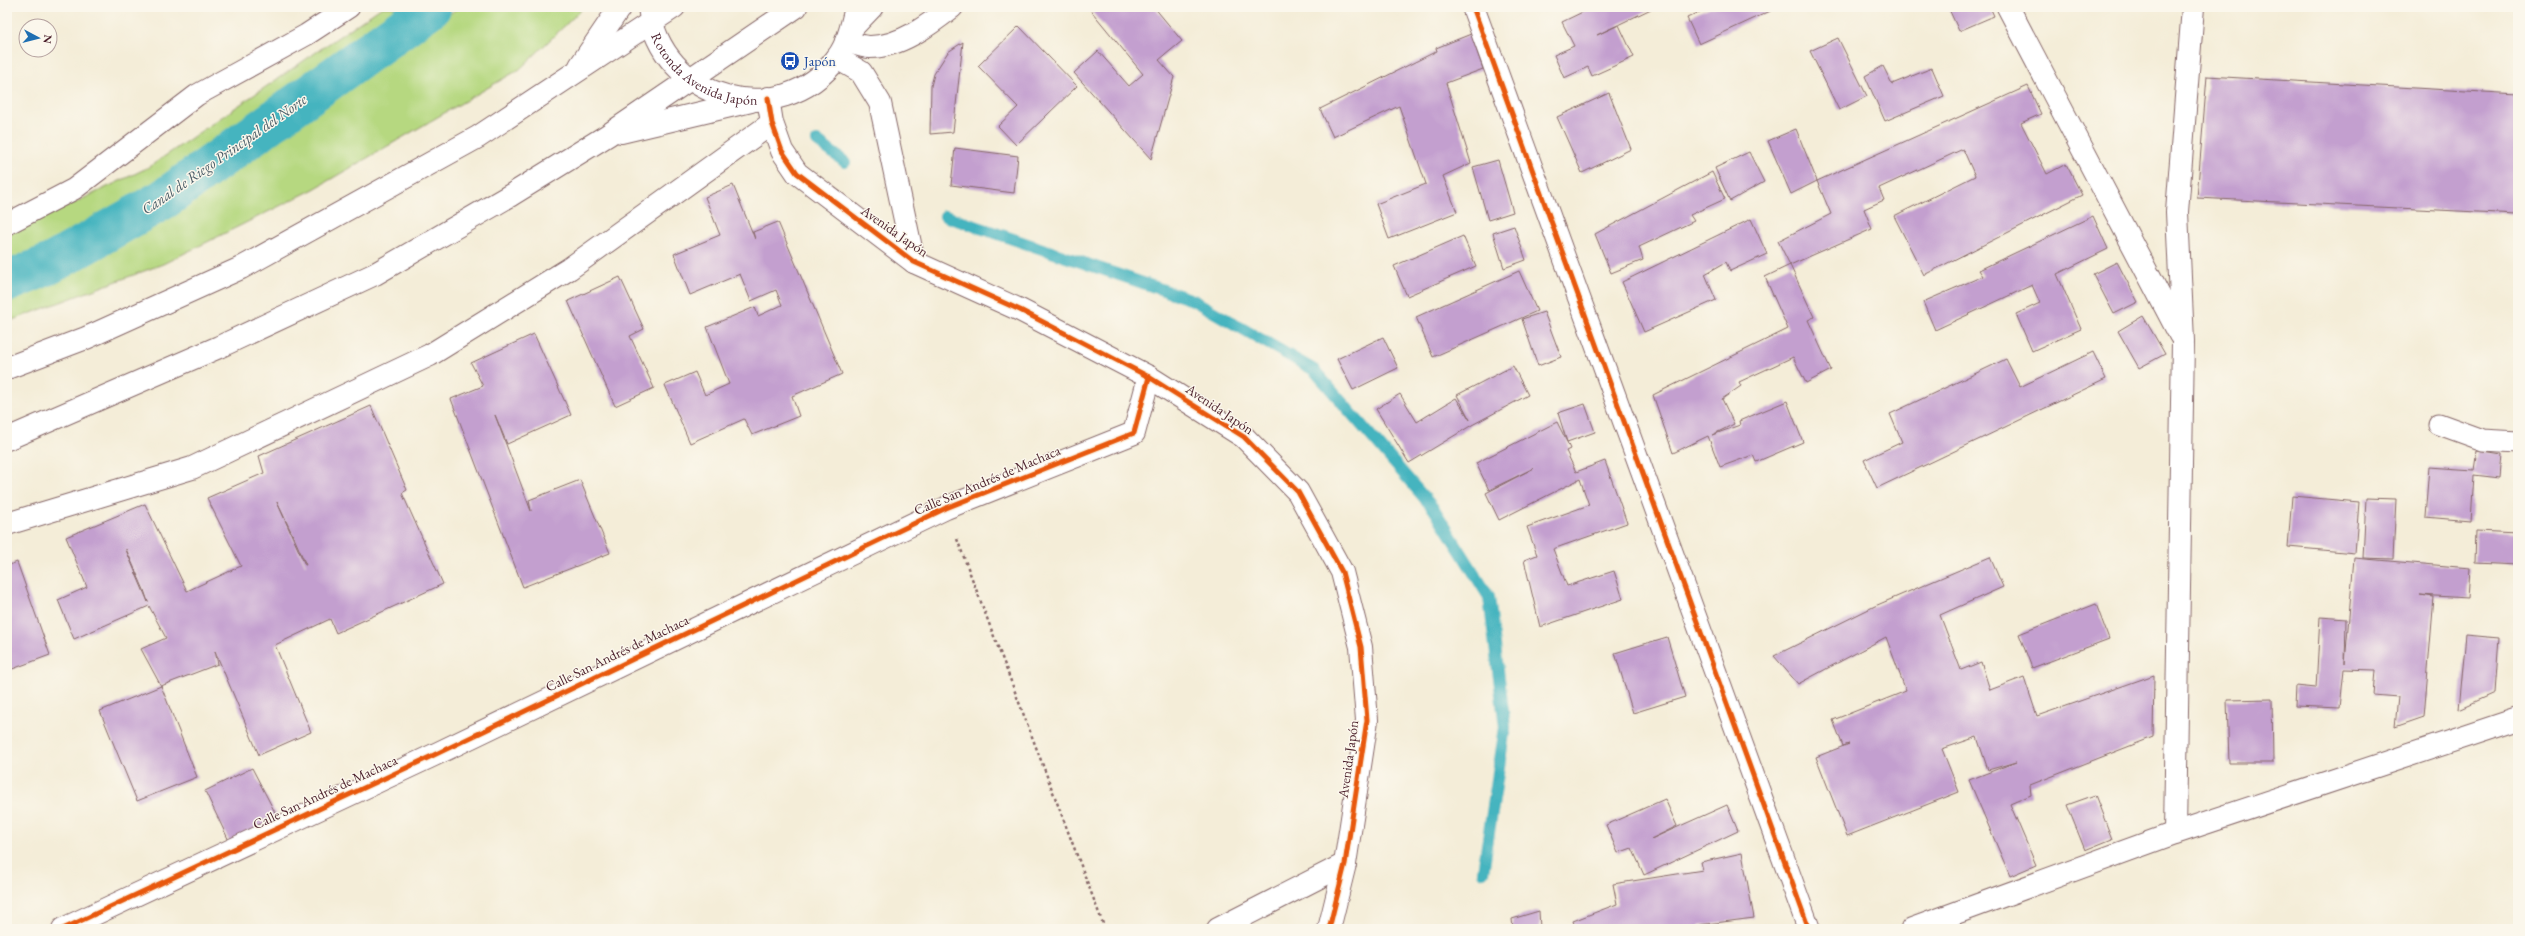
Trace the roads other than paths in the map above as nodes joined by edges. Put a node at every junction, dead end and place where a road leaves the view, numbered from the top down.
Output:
1 (349, 7) edge
2 (620, 7) edge
3 (674, 7) edge
4 (796, 7) edge
5 (856, 7) edge
6 (872, 7) edge
7 (952, 7) edge
8 (1473, 7) edge
9 (2008, 7) edge
10 (2193, 7) edge
11 (650, 15) edge
12 (845, 42) junction
13 (574, 74) junction
14 (689, 80) junction
15 (759, 100) junction
16 (772, 123) junction
17 (608, 135) junction
18 (7, 224) edge
19 (914, 262) junction
20 (2183, 341) junction
21 (7, 368) edge
22 (1149, 377) junction
23 (2439, 424) dead end
24 (7, 439) edge
25 (2518, 442) edge
26 (7, 524) edge
27 (2518, 719) edge
28 (2175, 833) junction
29 (1345, 864) junction
30 (62, 929) edge
31 (1218, 929) edge
32 (1329, 929) edge
33 (1810, 929) edge
34 (1912, 929) edge

1 - 18 lane
2 - 13 main road
3 - 11 main road
4 - 14 main road
5 - 12 main road
6 - 12 main road, Rotonda Avenida Japón
7 - 12 main road
8 - 33 main road
9 - 20 main road
10 - 20 main road
11 - 13 main road
11 - 14 main road, Rotonda Avenida Japón
12 - 15 main road, Rotonda Avenida Japón
12 - 19 main road, Avenida Japón
13 - 21 main road
14 - 15 main road, Rotonda Avenida Japón
14 - 17 main road
15 - 16 main road, Avenida Japón
15 - 17 main road
16 - 19 main road, Avenida Japón
16 - 26 main road
17 - 24 main road
19 - 22 main road, Avenida Japón
20 - 28 main road
22 - 29 main road, Avenida Japón
22 - 30 main road, Calle San Andrés de Machaca
23 - 25 lane
27 - 28 main road
28 - 34 main road
29 - 31 main road
29 - 32 main road, Avenida Japón

